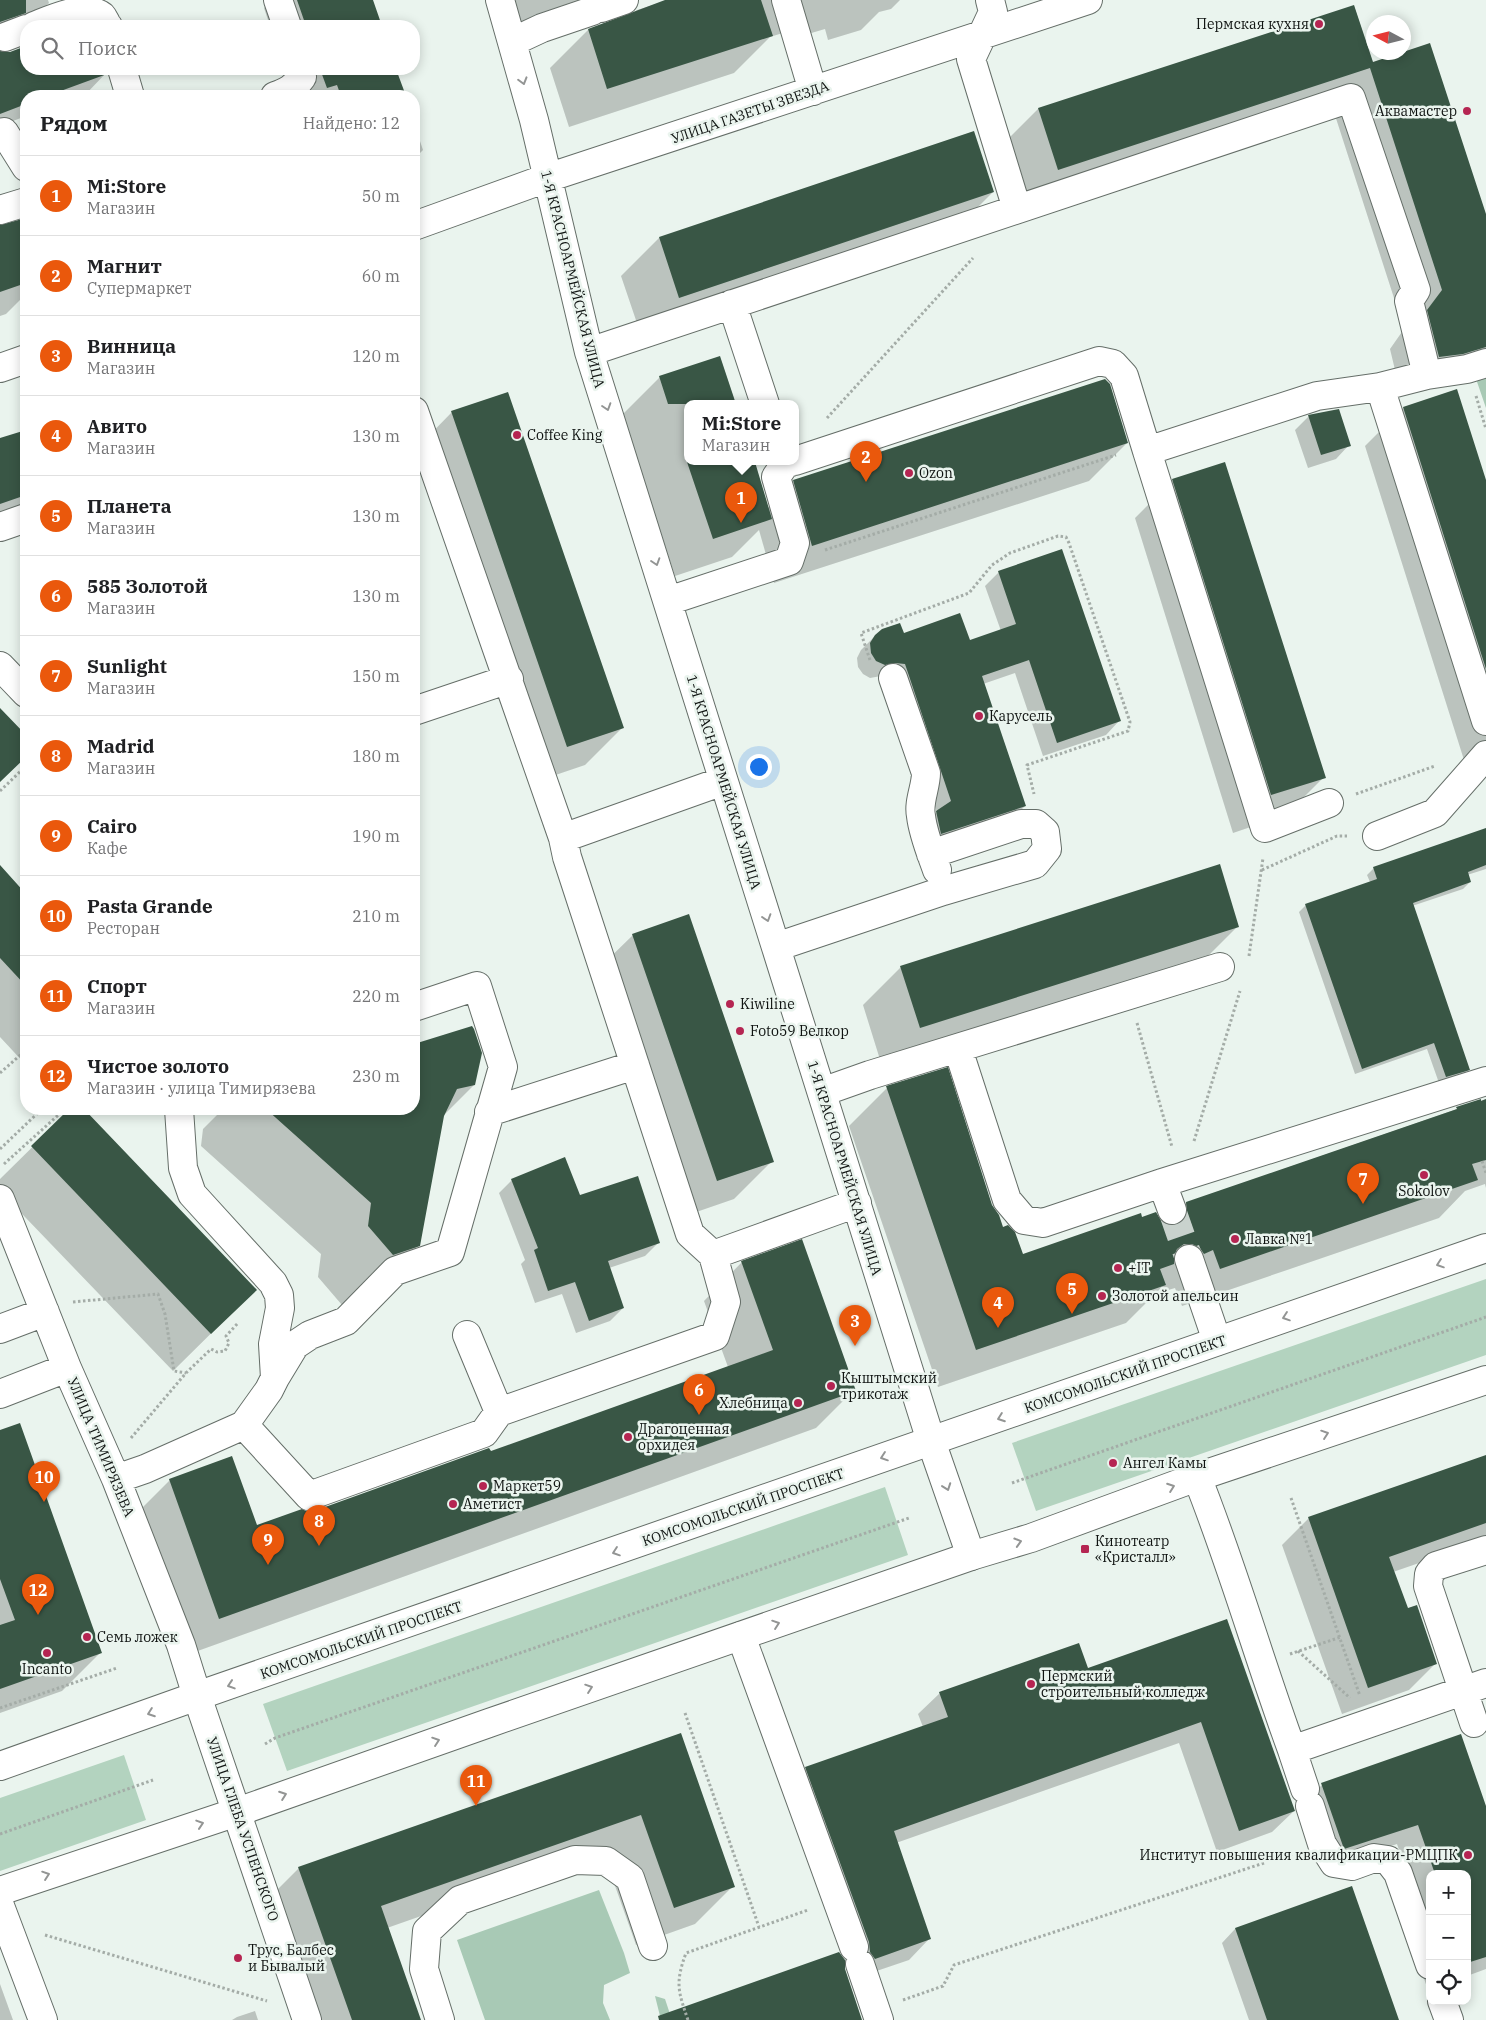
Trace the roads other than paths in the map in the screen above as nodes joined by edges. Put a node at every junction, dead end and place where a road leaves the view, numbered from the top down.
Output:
1 (278, 0) edge
2 (500, 0) edge
3 (786, 0) edge
4 (990, 0) edge
5 (1088, 0) edge
6 (605, 6) edge
7 (50, 20) edge
8 (104, 20) edge
9 (285, 20) edge
10 (982, 36) junction
11 (512, 42) junction
12 (124, 75) edge
13 (302, 75) edge
14 (128, 90) edge
15 (290, 90) edge
16 (813, 91) junction
17 (0, 134) edge
18 (20, 157) edge
19 (547, 178) junction
20 (20, 204) edge
21 (1017, 209) junction
22 (0, 210) edge
23 (420, 224) edge
24 (732, 304) junction
25 (589, 352) junction
26 (20, 361) edge
27 (1486, 362) edge
28 (0, 368) edge
29 (1428, 374) junction
30 (1380, 388) junction
31 (764, 400) edge
32 (420, 428) edge
33 (1146, 448) junction
34 (799, 459) edge
35 (784, 465) edge
36 (20, 520) edge
37 (0, 527) edge
38 (668, 602) junction
39 (509, 678) junction
40 (893, 678) road end
41 (420, 709) edge
42 (1486, 721) edge
43 (1486, 755) edge
44 (723, 781) junction
45 (1329, 803) road end
46 (1377, 836) road end
47 (563, 838) junction
48 (931, 854) junction
49 (943, 891) junction
50 (776, 947) junction
51 (1220, 967) dead end
52 (420, 1005) edge
53 (958, 1049) junction
54 (635, 1065) junction
55 (1486, 1081) edge
56 (822, 1092) junction
57 (489, 1112) junction
58 (179, 1115) edge
59 (1175, 1179) junction
60 (0, 1199) edge
61 (857, 1203) junction
62 (1172, 1210) tunnel mouth
63 (1486, 1248) edge
64 (713, 1255) junction
65 (1189, 1259) tunnel mouth
66 (55, 1308) junction
67 (0, 1329) edge
68 (467, 1335) dead end
69 (1217, 1341) junction
70 (67, 1368) junction
71 (274, 1378) junction
72 (1486, 1380) edge
73 (0, 1394) edge
74 (499, 1412) junction
75 (244, 1425) junction
76 (930, 1441) junction
77 (1198, 1477) junction
78 (116, 1479) junction
79 (1486, 1550) edge
80 (971, 1556) junction
81 (741, 1636) junction
82 (1475, 1687) edge
83 (197, 1696) junction
84 (1474, 1723) dead end
85 (1292, 1750) junction
86 (0, 1766) edge
87 (237, 1812) junction
88 (0, 1891) edge
89 (0, 1906) edge
90 (653, 1946) dead end
91 (1428, 1960) edge
92 (1443, 2005) edge
93 (878, 2015) edge
94 (43, 2020) edge
95 (307, 2020) edge
96 (440, 2020) edge
97 (1449, 2020) edge

1 - 9 street
2 - 11 street, 1-Я КРАСНОАРМЕЙСКАЯ УЛИЦА
3 - 16 street
4 - 10 street
5 - 10 street, УЛИЦА ГАЗЕТЫ ЗВЕЗДА
6 - 11 street
7 - 8 street
10 - 16 street, УЛИЦА ГАЗЕТЫ ЗВЕЗДА
10 - 21 street
11 -> 19 street, 1-Я КРАСНОАРМЕЙСКАЯ УЛИЦА
12 - 14 street
13 - 15 street
16 - 19 street, УЛИЦА ГАЗЕТЫ ЗВЕЗДА
17 - 18 street
19 - 23 street, УЛИЦА ГАЗЕТЫ ЗВЕЗДА
19 - 25 street, 1-Я КРАСНОАРМЕЙСКАЯ УЛИЦА
20 - 22 street
21 - 24 street
21 - 29 street
24 - 25 street
24 - 31 street
25 -> 38 street, 1-Я КРАСНОАРМЕЙСКАЯ УЛИЦА
26 - 28 street
27 - 29 street
29 - 30 street
30 - 33 street
30 - 42 street
32 - 39 street
33 - 34 street
33 - 45 street
35 - 38 street
36 - 37 street
38 - 44 street, 1-Я КРАСНОАРМЕЙСКАЯ УЛИЦА
39 - 41 street
39 - 47 street
40 - 48 street
43 - 46 street
44 - 47 street
44 -> 50 street, 1-Я КРАСНОАРМЕЙСКАЯ УЛИЦА
47 - 54 street
48 - 49 street
48 - 49 street
49 - 50 street
50 - 56 street, 1-Я КРАСНОАРМЕЙСКАЯ УЛИЦА
51 - 53 street
52 - 57 street
53 - 56 street
53 - 59 street
54 - 57 street
54 - 64 street
55 - 59 street
56 - 61 street, 1-Я КРАСНОАРМЕЙСКАЯ УЛИЦА
57 - 71 street
58 - 71 street
59 - 62 street
60 - 66 street, УЛИЦА ТИМИРЯЗЕВА
61 - 64 street
61 - 76 street, 1-Я КРАСНОАРМЕЙСКАЯ УЛИЦА
63 -> 69 street, КОМСОМОЛЬСКИЙ ПРОСПЕКТ
64 - 74 street
65 - 69 street
66 - 67 street
66 - 70 street, УЛИЦА ТИМИРЯЗЕВА
68 - 74 street
69 -> 76 street, КОМСОМОЛЬСКИЙ ПРОСПЕКТ
70 - 73 street
70 - 78 street, УЛИЦА ТИМИРЯЗЕВА
71 - 75 street
77 -> 72 street
74 - 75 street
75 - 78 street
76 -> 80 street, 1-Я КРАСНОАРМЕЙСКАЯ УЛИЦА
76 -> 83 street, КОМСОМОЛЬСКИЙ ПРОСПЕКТ
80 -> 77 street
77 - 85 street
78 - 83 street, УЛИЦА ТИМИРЯЗЕВА
79 - 82 street
81 -> 80 street
87 -> 81 street
81 - 93 street
82 - 84 street
82 - 85 street
83 -> 86 street, КОМСОМОЛЬСКИЙ ПРОСПЕКТ
83 - 87 street, УЛИЦА ГЛЕБА УСПЕНСКОГО
85 - 91 street
88 -> 87 street
87 - 95 street, УЛИЦА ГЛЕБА УСПЕНСКОГО
89 - 94 street
90 - 96 street
92 - 97 street

